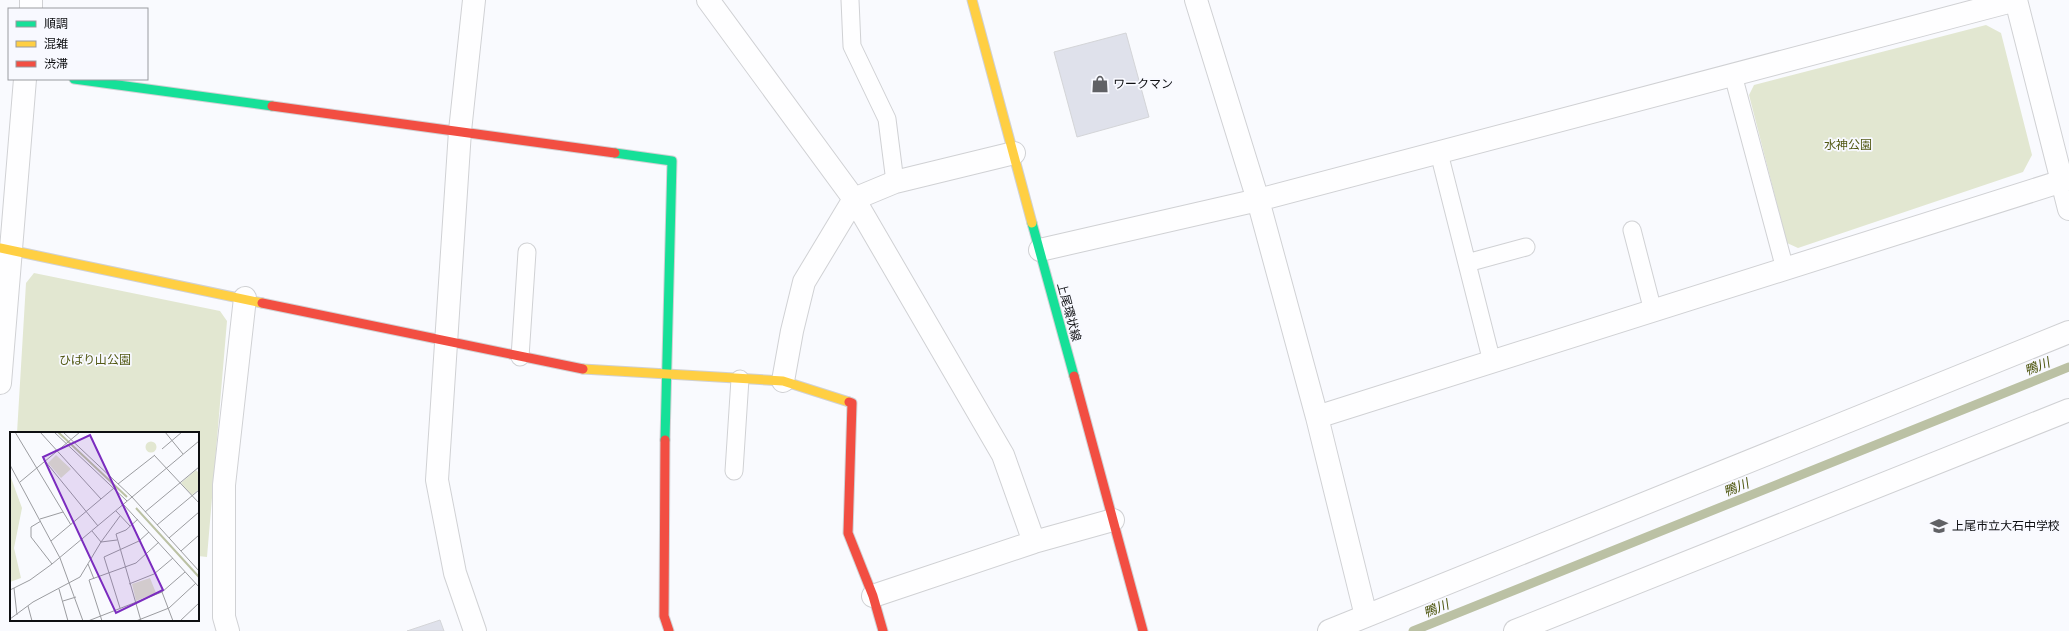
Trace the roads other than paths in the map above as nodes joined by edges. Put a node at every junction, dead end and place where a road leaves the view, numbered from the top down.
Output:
1 (474, 0) edge
2 (708, 0) edge
3 (850, 0) edge
4 (972, 0) edge
5 (1196, 0) edge
6 (2016, 0) edge
7 (1733, 75) junction
8 (25, 80) edge
9 (81, 80) edge
10 (460, 131) junction
11 (1439, 152) junction
12 (1014, 153) junction
13 (2066, 180) edge
14 (895, 182) junction
15 (854, 199) junction
16 (1258, 200) junction
17 (2069, 209) edge
18 (1632, 230) dead end
19 (1526, 247) dead end
20 (5, 248) edge
21 (1040, 250) junction
22 (527, 252) dead end
23 (1467, 263) junction
24 (1785, 269) junction
25 (245, 298) junction
26 (1653, 311) junction
27 (2069, 332) edge
28 (446, 342) junction
29 (520, 357) junction
30 (1492, 362) junction
31 (665, 375) junction
32 (740, 379) junction
33 (783, 381) junction
34 (0, 383) edge
35 (2069, 410) edge
36 (1317, 417) junction
37 (734, 470) dead end
38 (1113, 520) junction
39 (1034, 542) junction
40 (872, 596) junction
41 (1366, 616) junction
42 (228, 631) edge
43 (475, 631) edge
44 (669, 631) edge
45 (883, 631) edge
46 (1143, 631) edge
47 (1329, 631) edge
48 (1515, 631) edge

1 - 10 street
2 - 15 street
3 - 14 lane
4 - 12 street, 上尾環状線
5 - 16 street
6 - 7 street
6 - 13 street
7 - 11 street
7 - 24 lane
8 - 20 street
9 - 10 street
10 - 28 street
10 - 31 street
11 - 16 street
11 - 23 lane
12 - 14 street
12 - 21 street, 上尾環状線
13 - 17 street
13 - 24 street
14 - 15 street
15 - 33 street
15 - 39 street
16 - 21 street
16 - 36 street
18 - 26 lane
19 - 23 lane
20 - 25 street
20 - 34 street
21 - 38 street, 上尾環状線
22 - 29 lane
23 - 30 lane
24 - 26 street
25 - 28 street
25 - 42 street
26 - 30 street
27 - 41 street
28 - 29 street
28 - 43 street
29 - 31 street
30 - 36 street
31 - 32 street
31 - 44 street
32 - 33 street
32 - 37 lane
33 - 40 street
35 - 48 street
36 - 41 street
38 - 39 street
38 - 46 street, 上尾環状線
39 - 40 street
40 - 45 street
41 - 47 street

